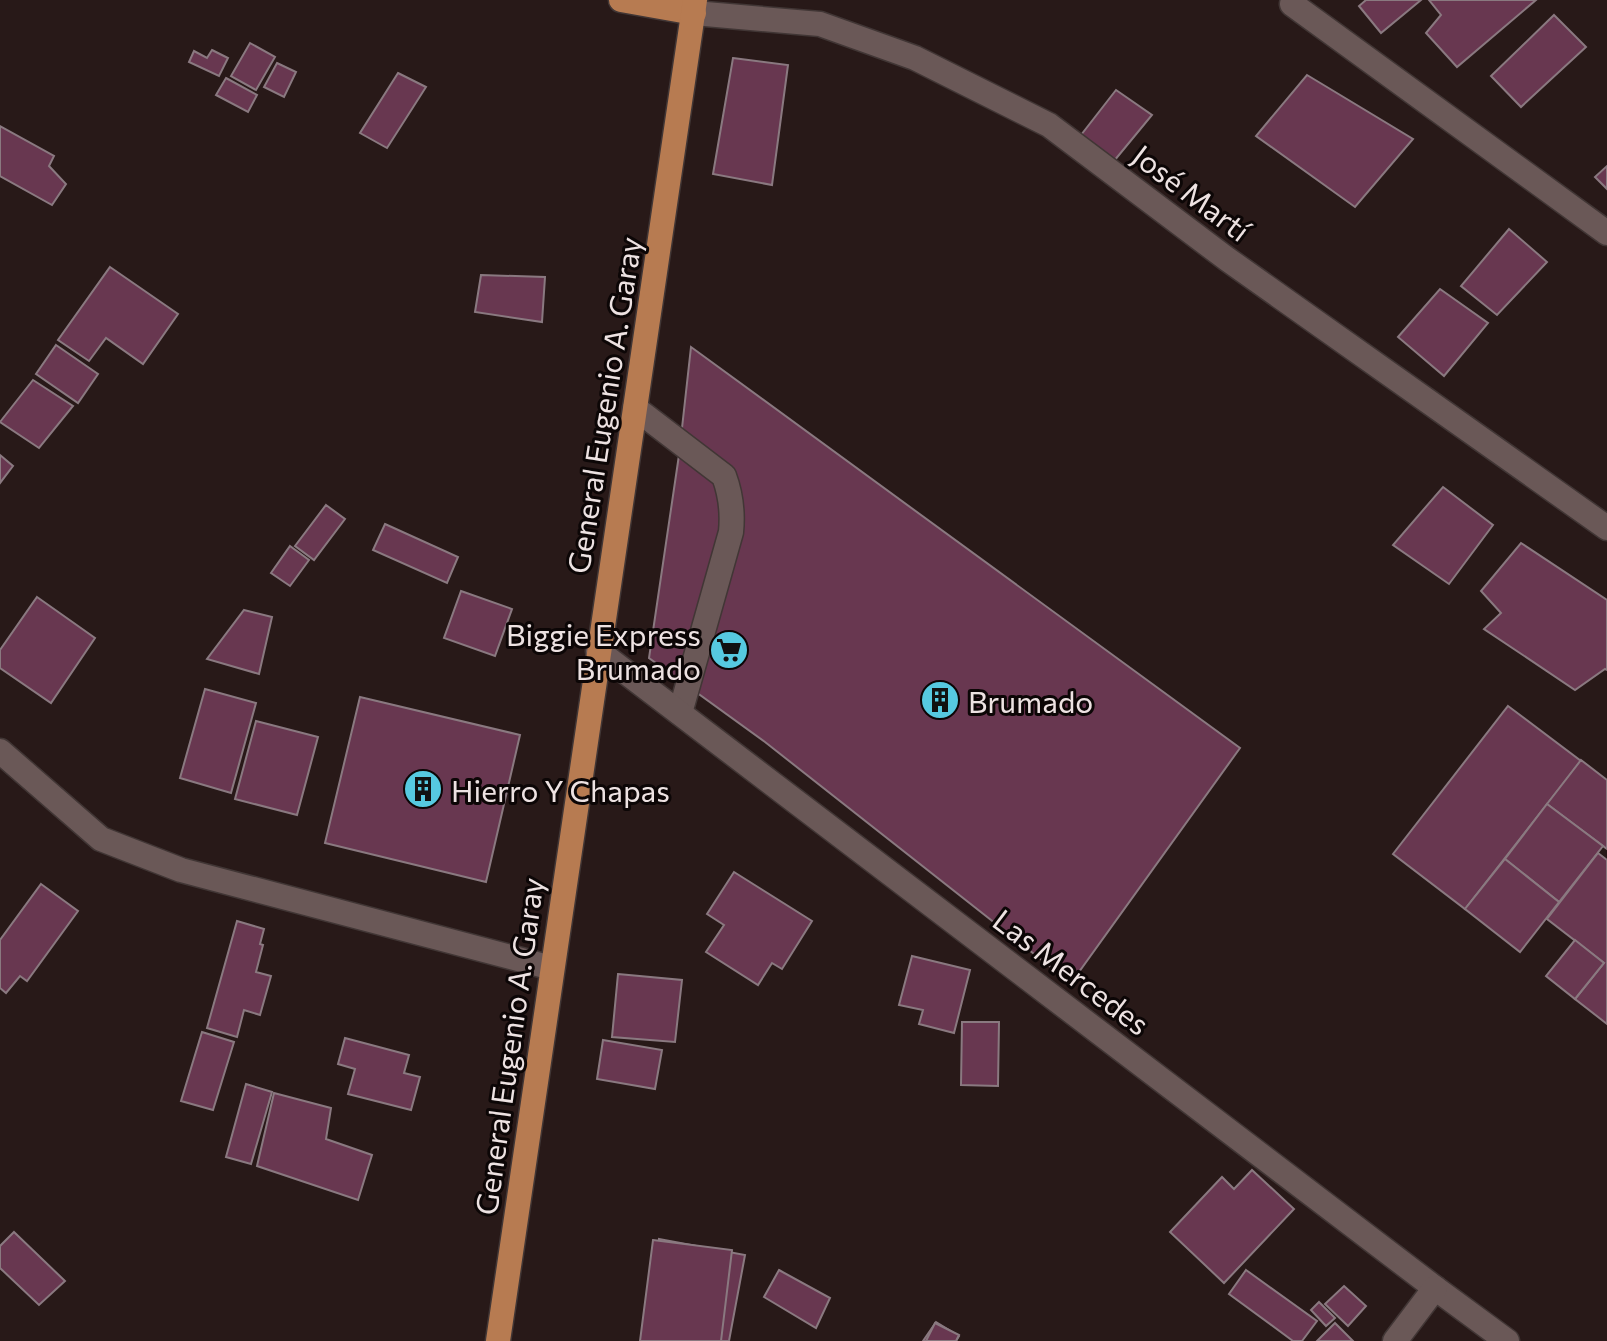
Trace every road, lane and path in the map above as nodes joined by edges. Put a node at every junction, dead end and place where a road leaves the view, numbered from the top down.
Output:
1 (621, 0) edge
2 (1292, 4) dead end
3 (694, 7) edge
4 (1607, 233) edge
5 (635, 408) junction
6 (1607, 528) edge
7 (598, 651) junction
8 (680, 713) junction
9 (0, 751) edge
10 (552, 968) junction
11 (1435, 1288) junction
12 (498, 1341) edge
13 (1395, 1341) edge
14 (1507, 1341) edge

1 - 3 main road
2 - 4 street
3 - 5 main road, General Eugenio A. Garay
3 - 6 street, José Martí
5 - 7 main road, General Eugenio A. Garay
5 - 8 street
7 - 8 street, Las Mercedes
7 - 10 main road, General Eugenio A. Garay
8 - 11 street, Las Mercedes
9 - 10 street
10 - 12 main road, General Eugenio A. Garay
11 - 13 street
11 - 14 street, Las Mercedes

